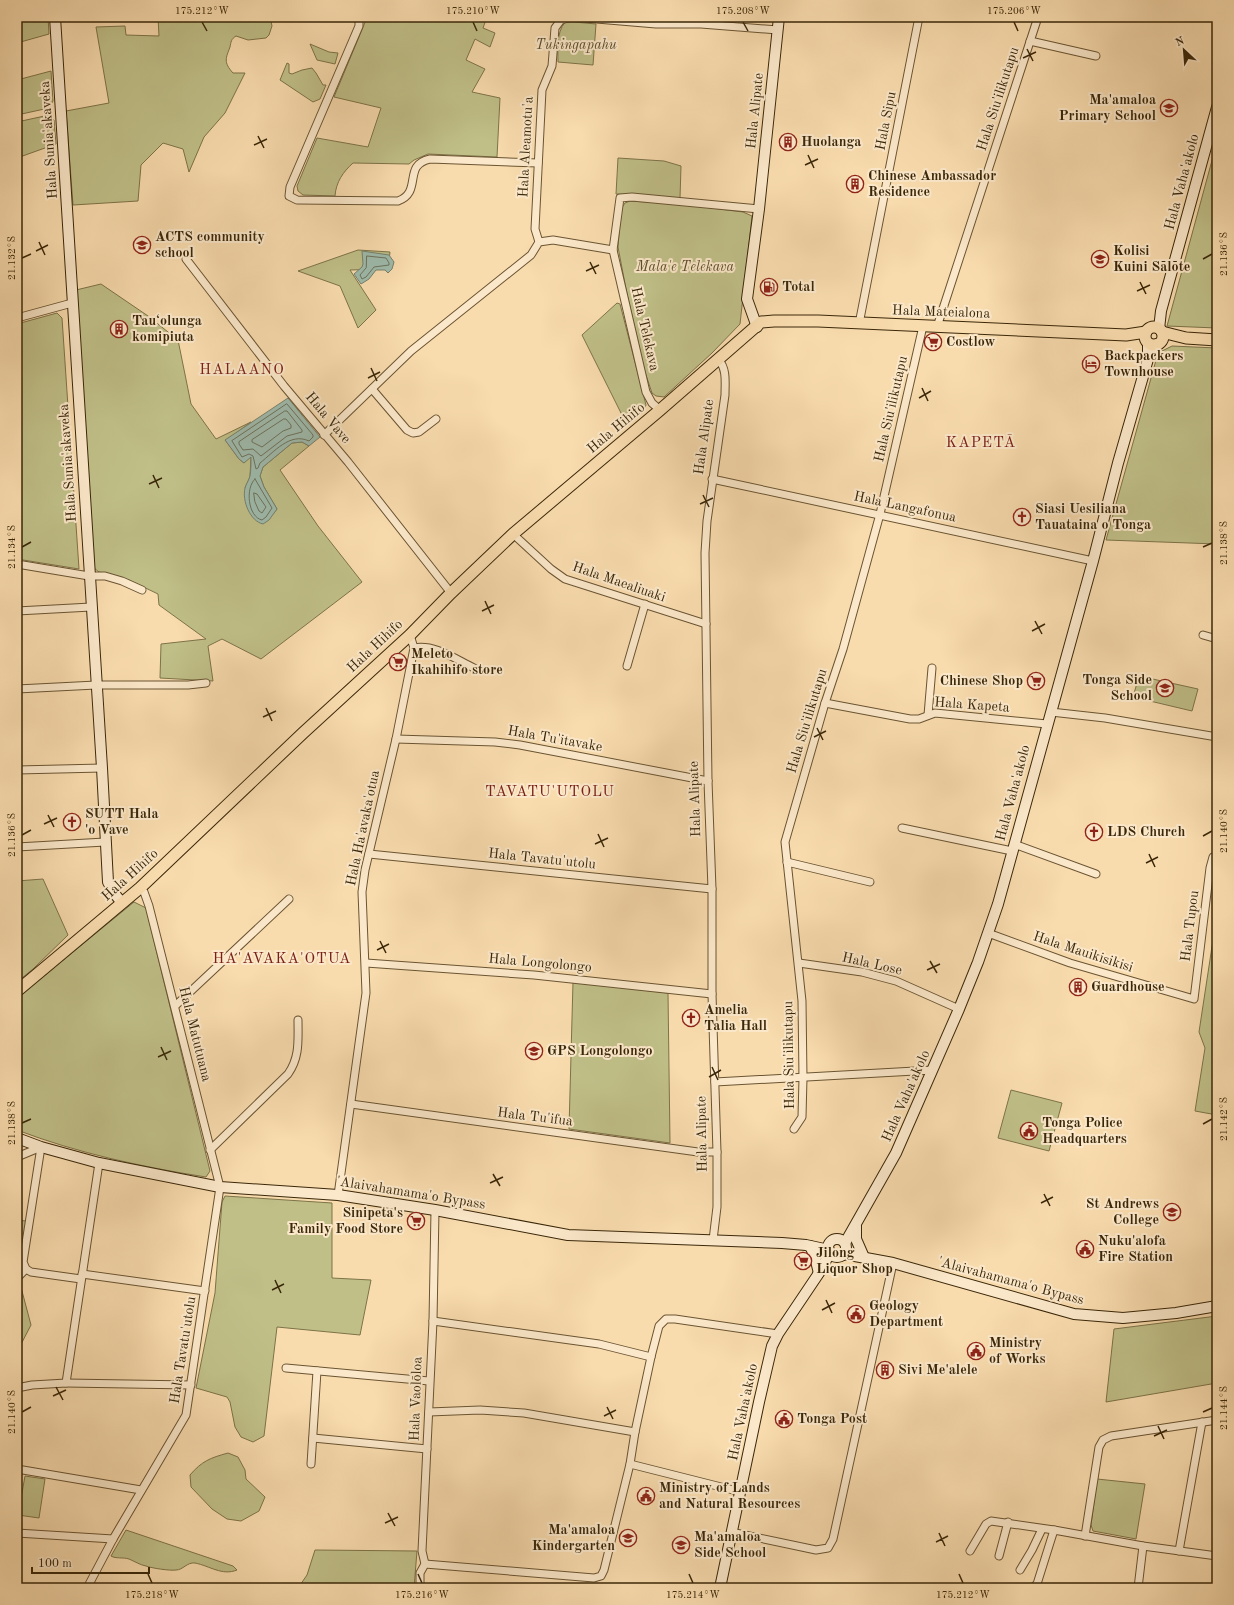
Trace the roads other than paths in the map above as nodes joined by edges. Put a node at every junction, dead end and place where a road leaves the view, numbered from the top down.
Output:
1 (55, 17) edge
2 (359, 17) edge
3 (573, 17) edge
4 (779, 17) edge
5 (919, 17) edge
6 (1038, 17) edge
7 (778, 30) junction
8 (1030, 41) junction
9 (1096, 56) dead end
10 (1217, 107) edge
11 (538, 164) junction
12 (759, 209) junction
13 (539, 242) junction
14 (613, 250) junction
15 (186, 259) dead end
16 (72, 303) junction
17 (17, 318) edge
18 (859, 324) junction
19 (757, 326) junction
20 (923, 326) junction
21 (937, 327) junction
22 (1154, 336) junction
23 (1217, 340) edge
24 (719, 360) junction
25 (372, 389) junction
26 (660, 410) junction
27 (436, 419) dead end
28 (324, 435) junction
29 (712, 479) junction
30 (880, 514) junction
31 (513, 534) junction
32 (1093, 561) junction
33 (17, 564) edge
34 (89, 576) junction
35 (142, 590) dead end
36 (451, 593) junction
37 (645, 604) junction
38 (91, 607) junction
39 (17, 610) edge
40 (706, 624) junction
41 (410, 635) junction
42 (1203, 635) dead end
43 (1217, 639) edge
44 (414, 648) junction
45 (627, 666) dead end
46 (474, 668) dead end
47 (932, 668) dead end
48 (206, 682) dead end
49 (96, 685) junction
50 (17, 689) edge
51 (825, 703) junction
52 (1050, 712) junction
53 (928, 715) junction
54 (1047, 724) junction
55 (1217, 737) edge
56 (396, 739) junction
57 (102, 768) junction
58 (17, 770) edge
59 (708, 781) junction
60 (902, 828) dead end
61 (105, 842) junction
62 (17, 847) edge
63 (1013, 848) junction
64 (369, 854) junction
65 (1215, 858) edge
66 (787, 862) junction
67 (1096, 874) dead end
68 (870, 882) dead end
69 (140, 888) junction
70 (712, 889) junction
71 (289, 899) dead end
72 (122, 903) junction
73 (988, 933) junction
74 (366, 963) junction
75 (798, 963) junction
76 (17, 991) edge
77 (712, 994) junction
78 (1194, 999) joint
79 (175, 1006) junction
80 (959, 1008) junction
81 (298, 1020) dead end
82 (933, 1070) junction
83 (803, 1078) junction
84 (715, 1082) junction
85 (351, 1104) junction
86 (794, 1129) dead end
87 (17, 1138) edge
88 (41, 1147) junction
89 (210, 1150) junction
90 (716, 1152) junction
91 (17, 1157) edge
92 (99, 1163) junction
93 (220, 1187) junction
94 (338, 1194) junction
95 (435, 1210) junction
96 (858, 1221) junction
97 (713, 1240) junction
98 (808, 1245) junction
99 (837, 1248) junction
100 (867, 1257) junction
101 (893, 1263) junction
102 (26, 1269) junction
103 (818, 1275) junction
104 (82, 1276) junction
105 (17, 1278) edge
106 (206, 1292) junction
107 (1217, 1306) edge
108 (433, 1321) junction
109 (778, 1334) junction
110 (651, 1357) junction
111 (286, 1368) dead end
112 (317, 1371) junction
113 (429, 1381) junction
114 (66, 1383) junction
115 (191, 1385) junction
116 (17, 1388) edge
117 (429, 1412) junction
118 (1217, 1420) edge
119 (1202, 1422) junction
120 (635, 1432) junction
121 (313, 1438) junction
122 (427, 1449) junction
123 (311, 1464) dead end
124 (630, 1464) junction
125 (17, 1469) edge
126 (141, 1490) junction
127 (741, 1492) junction
128 (1008, 1522) junction
129 (1042, 1529) junction
130 (1054, 1530) junction
131 (731, 1532) junction
132 (17, 1533) edge
133 (1085, 1536) junction
134 (113, 1539) junction
135 (1143, 1546) junction
136 (970, 1551) dead end
137 (1179, 1551) junction
138 (999, 1556) dead end
139 (1217, 1556) edge
140 (425, 1564) junction
141 (1020, 1570) dead end
142 (87, 1588) edge
143 (420, 1588) edge
144 (720, 1588) edge
145 (1032, 1588) edge
146 (1138, 1588) edge

1 - 16 main road, Hala Sunia'akaveka
2 - 11 street
3 - 7 street, Hala Aleamotu'a
3 - 11 street, Hala Aleamotu'a
4 - 7 main road, Hala Alipate
5 - 18 street, Hala Sipu
6 - 8 street, Hala Siu'ilikutapu
7 - 12 main road, Hala Alipate
8 - 9 street
8 - 21 street, Hala Siu'ilikutapu
10 - 22 main road, Hala Vaha'akolo
11 - 13 street, Hala Aleamotu'a
12 - 14 street, Hala Telekava
12 - 19 main road, Hala Alipate
13 - 14 street
13 - 25 street
14 - 26 street, Hala Telekava
15 - 28 street, Hala Vave
16 - 17 street
16 - 34 main road, Hala Sunia'akaveka
18 - 19 main road, Hala Mateialona
18 - 20 main road, Hala Mateialona
19 - 24 main road, Hala Hihifo
20 - 21 main road, Hala Mateialona
20 - 30 street, Hala Siu'ilikutapu
21 - 22 main road, Hala Mateialona
22 - 23 main road, Hala Mateialona
22 - 32 main road, Hala Vaha'akolo
24 - 26 main road, Hala Hihifo
24 - 29 street, Hala Alipate
25 - 27 street
25 - 28 street
26 - 31 main road, Hala Hihifo
28 - 36 street, Hala Vave
29 - 30 street, Hala Langafonua
29 - 40 street, Hala Alipate
30 - 32 street, Hala Langafonua
30 - 51 street, Hala Siu'ilikutapu
31 - 36 main road, Hala Hihifo
31 - 37 street, Hala Maealiuaki
32 - 52 main road, Hala Vaha'akolo
33 - 34 street
34 - 35 street
34 - 38 main road, Hala Sunia'akaveka
36 - 41 main road, Hala Hihifo
37 - 40 street, Hala Maealiuaki
37 - 45 street
38 - 39 street
38 - 49 main road, Hala Sunia'akaveka
40 - 59 street, Hala Alipate
41 - 44 street, Hala Ha'avaka'otua
41 - 69 main road, Hala Hihifo
42 - 43 street
44 - 46 street
44 - 56 street, Hala Ha'avaka'otua
47 - 53 street
48 - 49 street
49 - 50 street
49 - 57 main road, Hala Sunia'akaveka
51 - 53 street, Hala Kapeta
51 - 66 street, Hala Siu'ilikutapu
52 - 54 main road, Hala Vaha'akolo
52 - 55 street
53 - 54 street, Hala Kapeta
54 - 63 main road, Hala Vaha'akolo
56 - 59 street, Hala Tu'itavake
56 - 64 street, Hala Ha'avaka'otua
57 - 58 street
57 - 61 main road, Hala Sunia'akaveka
59 - 70 street, Hala Alipate
60 - 63 street
61 - 62 street
61 - 72 main road, Hala Sunia'akaveka
63 - 67 street
63 - 73 main road, Hala Vaha'akolo
64 - 70 street, Hala Tavatu'utolu
64 - 74 street, Hala Ha'avaka'otua
65 - 78 street, Hala Tupou
66 - 68 street
66 - 75 street, Hala Siu'ilikutapu
69 - 72 main road, Hala Hihifo
69 - 79 street, Hala Matutuana
70 - 77 street, Hala Alipate
71 - 79 street
72 - 76 main road, Hala Hihifo
73 - 78 street, Hala Mauikisikisi
73 - 80 main road, Hala Vaha'akolo
74 - 77 street, Hala Longolongo
74 - 85 street, Hala Ha'avaka'otua
75 - 80 street, Hala Lose
75 - 83 street, Hala Siu'ilikutapu
77 - 84 street, Hala Alipate
79 - 89 street, Hala Matutuana
80 - 82 main road, Hala Vaha'akolo
81 - 89 street
82 - 83 street
82 - 96 main road, Hala Vaha'akolo
83 - 84 street
83 - 86 street, Hala Siu'ilikutapu
84 - 90 street, Hala Alipate
85 - 90 street, Hala Tu'ifua
85 - 94 street, Hala Ha'avaka'otua
87 - 88 main road, 'Alaivahamama'o Bypass
88 - 91 street
88 - 92 main road, 'Alaivahamama'o Bypass
88 - 102 street
89 - 93 street, Hala Matutuana
90 - 97 street, Hala Alipate
92 - 93 main road, 'Alaivahamama'o Bypass
92 - 104 street
93 - 94 main road, 'Alaivahamama'o Bypass
93 - 106 street, Hala Tavatu'utolu
94 - 95 main road, 'Alaivahamama'o Bypass
95 - 97 main road, 'Alaivahamama'o Bypass
95 - 108 street, Hala Vaolōloa
96 - 99 main road, Hala Vaha'akolo
96 - 100 main road
97 - 98 main road, 'Alaivahamama'o Bypass
98 - 99 main road, 'Alaivahamama'o Bypass
98 - 103 main road
99 - 100 main road, 'Alaivahamama'o Bypass
99 - 103 main road, Hala Vaha'akolo
100 - 101 main road, 'Alaivahamama'o Bypass
101 - 107 main road, 'Alaivahamama'o Bypass
101 - 131 street
102 - 104 street
102 - 105 street
103 - 109 main road, Hala Vaha'akolo
104 - 106 street
104 - 114 street
106 - 115 street, Hala Tavatu'utolu
108 - 110 street
108 - 113 street, Hala Vaolōloa
109 - 110 street
109 - 127 main road, Hala Vaha'akolo
110 - 120 street
111 - 112 street
112 - 113 street
112 - 121 street
113 - 117 street, Hala Vaolōloa
114 - 115 street
114 - 116 street
115 - 126 street, Hala Tavatu'utolu
117 - 120 street
117 - 122 street, Hala Vaolōloa
118 - 119 street
119 - 133 street
119 - 137 street
120 - 124 street
121 - 122 street
121 - 123 street
122 - 140 street, Hala Vaolōloa
124 - 127 street
124 - 140 street
125 - 126 street
126 - 134 street, Hala Tavatu'utolu
127 - 131 main road, Hala Vaha'akolo
128 - 129 street
128 - 136 street
128 - 138 street
129 - 130 street
129 - 141 street
130 - 133 street
130 - 145 street
131 - 144 main road, Hala Vaha'akolo
132 - 134 street
133 - 135 street
134 - 142 street, Hala Tavatu'utolu
135 - 137 street
135 - 146 street
137 - 139 street
140 - 143 street, Hala Vaolōloa

